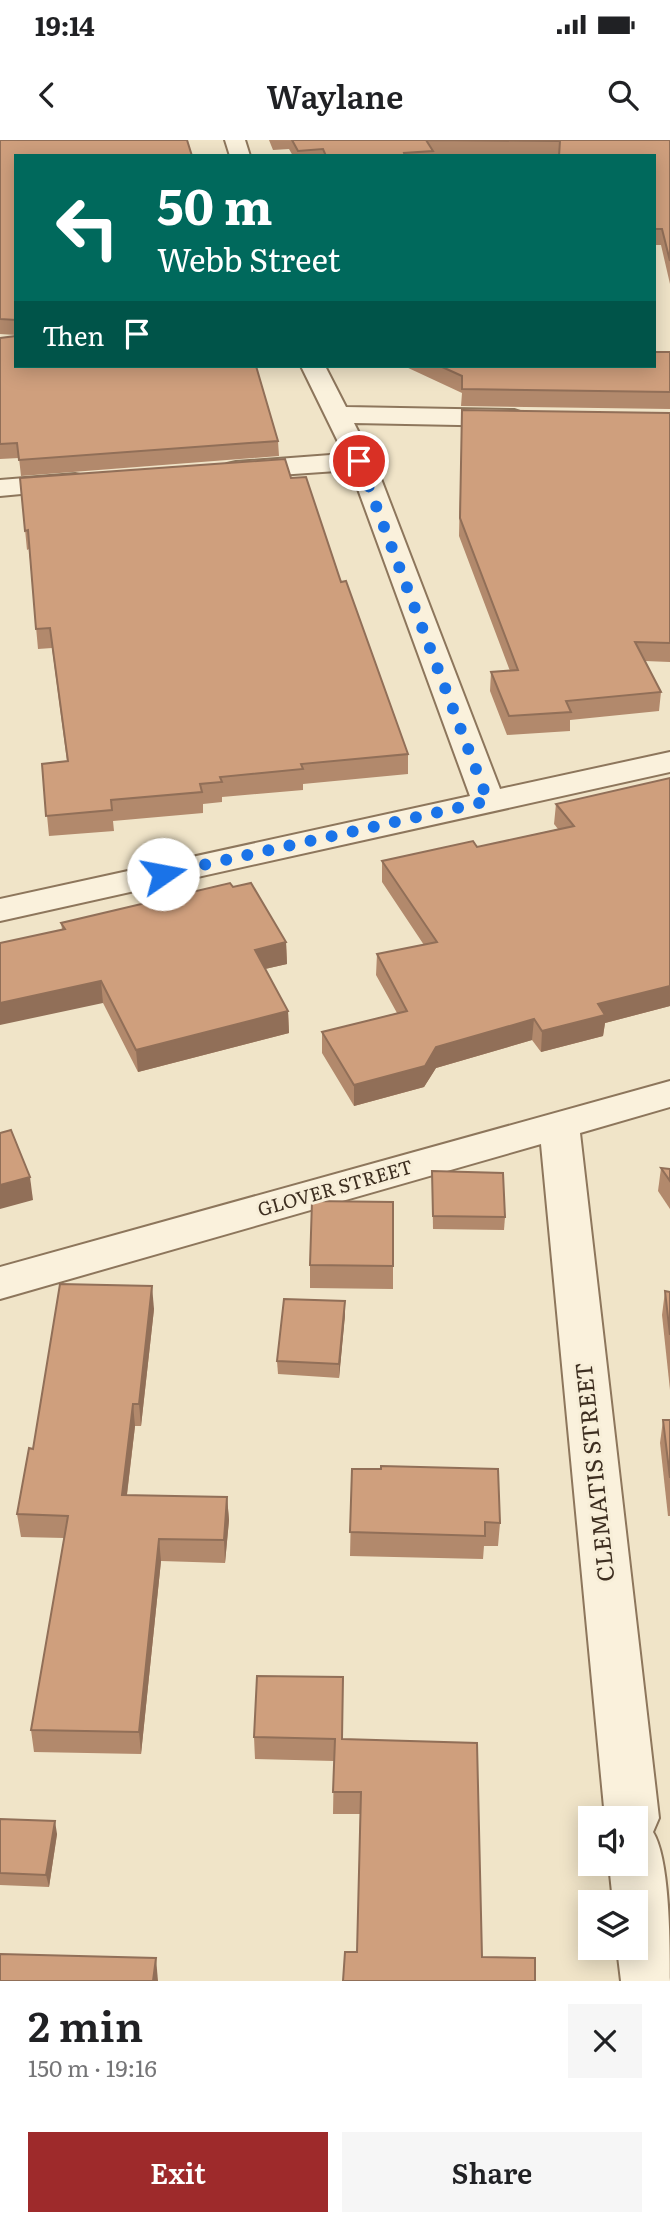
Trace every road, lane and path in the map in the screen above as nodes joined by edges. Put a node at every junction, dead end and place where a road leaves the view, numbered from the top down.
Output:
1 (314, 368) edge
2 (337, 415) junction
3 (545, 418) edge
4 (359, 461) junction
5 (207, 472) edge
6 (97, 481) edge
7 (0, 488) edge
8 (670, 762) edge
9 (488, 801) junction
10 (0, 910) edge
11 (670, 1094) edge
12 (559, 1125) junction
13 (0, 1283) edge
14 (631, 1806) edge
15 (638, 1876) edge
16 (649, 1981) edge

1 - 2 street
2 - 3 street
2 - 4 street
4 - 5 street
4 - 9 street
6 - 7 street
8 - 9 street
9 - 10 street
11 - 12 street, GLOVER STREET
12 - 13 street, GLOVER STREET
12 - 14 street, CLEMATIS STREET
15 - 16 street

